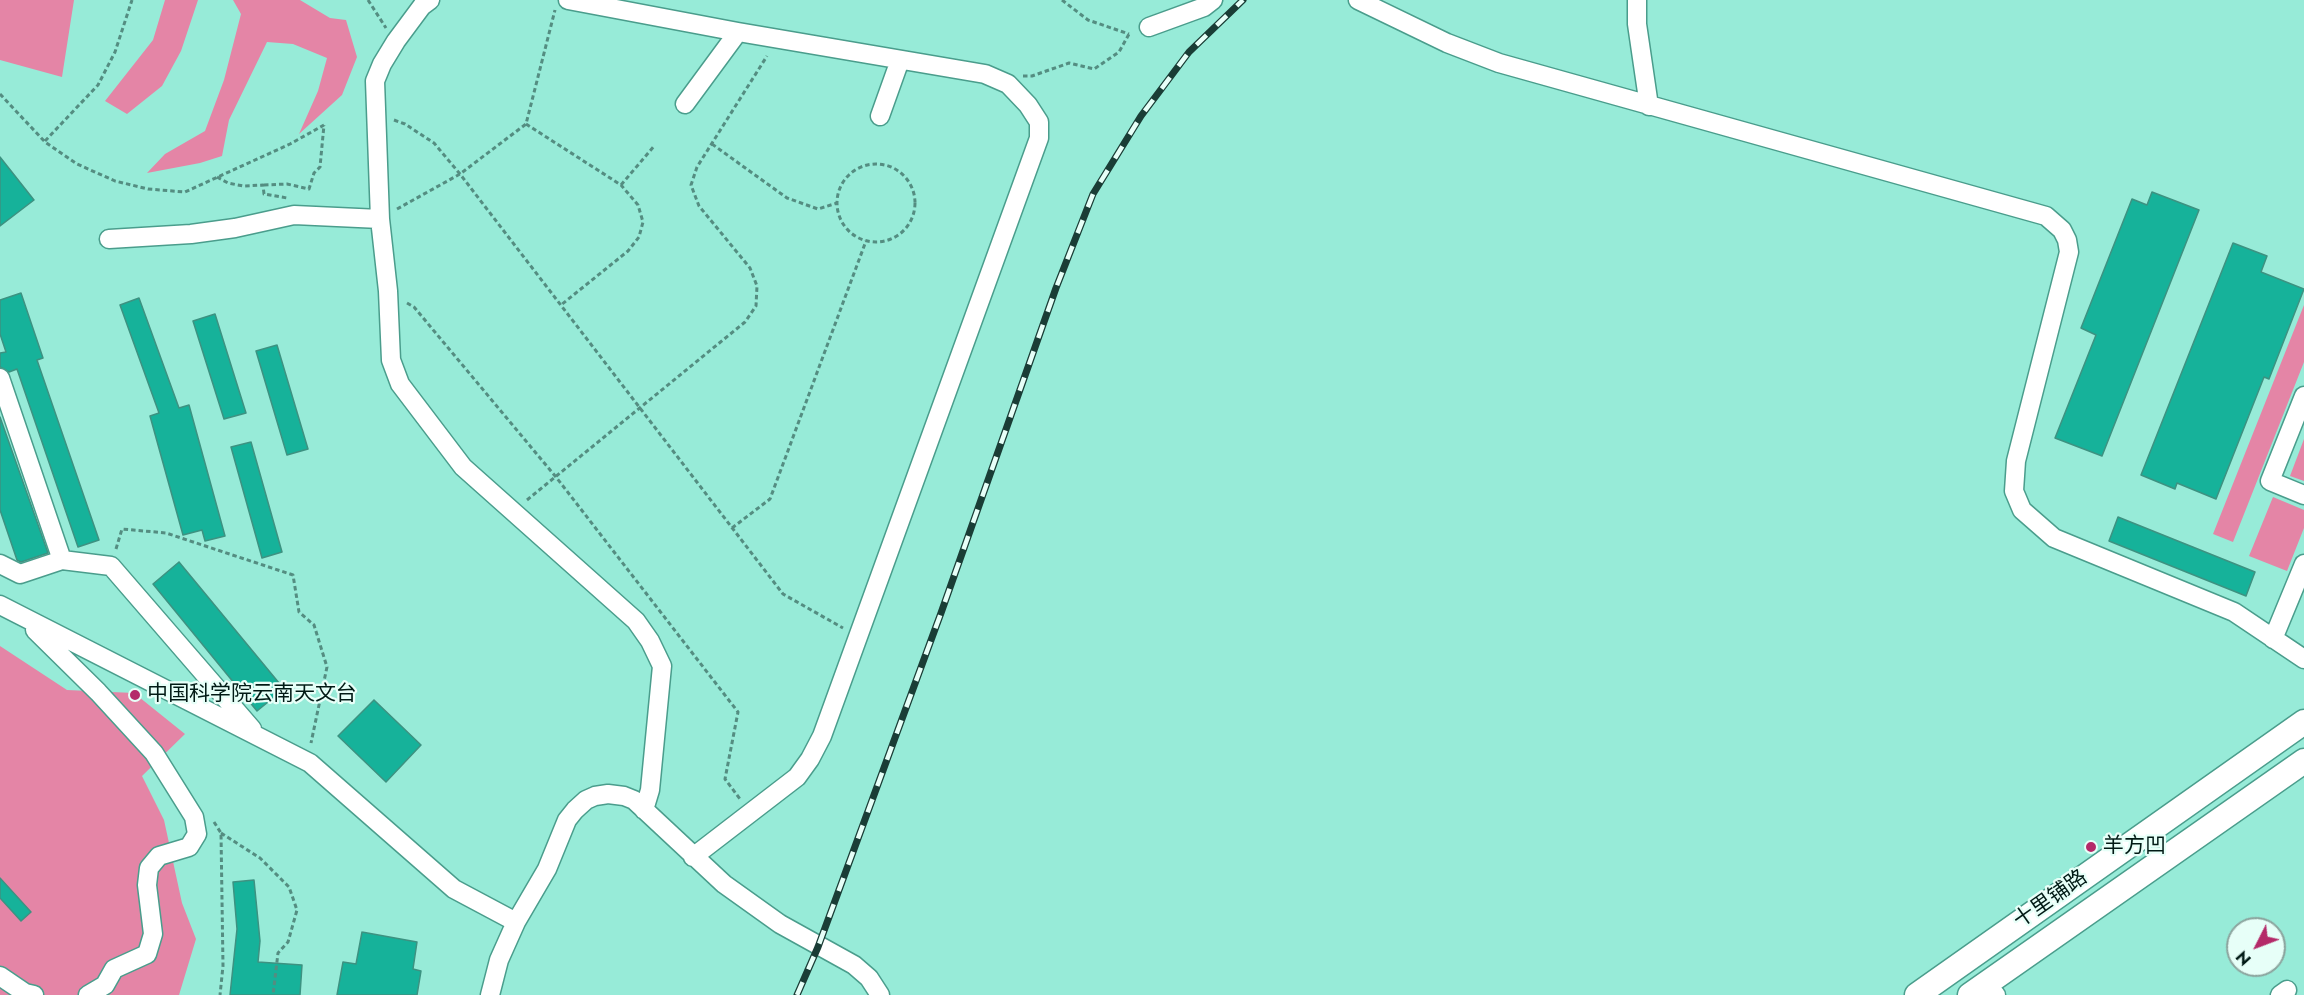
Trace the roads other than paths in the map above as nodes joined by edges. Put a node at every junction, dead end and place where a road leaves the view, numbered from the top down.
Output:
1 (430, 0) edge
2 (568, 0) edge
3 (1213, 0) edge
4 (1358, 0) edge
5 (1636, 0) edge
6 (1149, 27) road end
7 (738, 33) junction
8 (900, 60) junction
9 (685, 104) dead end
10 (1649, 106) junction
11 (880, 116) dead end
12 (380, 219) junction
13 (110, 239) dead end
14 (0, 378) edge
15 (2304, 396) edge
16 (2304, 495) edge
17 (62, 560) junction
18 (0, 564) edge
19 (2304, 564) edge
20 (0, 605) edge
21 (21, 617) junction
22 (2273, 639) junction
23 (2304, 659) edge
24 (2304, 722) edge
25 (259, 737) junction
26 (2304, 761) edge
27 (644, 810) junction
28 (693, 857) junction
29 (516, 922) junction
30 (0, 976) edge
31 (1984, 991) edge
32 (34, 995) edge
33 (88, 995) edge
34 (490, 995) edge
35 (880, 995) edge
36 (1917, 995) edge

1 - 12 street
2 - 7 street
3 - 6 street
4 - 10 street
5 - 10 street
7 - 8 street
7 - 9 street
8 - 11 street
8 - 28 street
10 - 22 street
12 - 13 street
12 - 27 street
14 - 17 street
15 - 16 street
17 - 18 street
17 - 25 street
19 - 22 street
20 - 21 street
21 - 25 street
21 - 33 street
22 - 23 street
24 - 36 main road, 十里铺路
25 - 29 street
26 - 31 main road, 十里铺路
27 - 28 street
27 - 29 street
28 - 35 street
29 - 34 street
30 - 32 street

